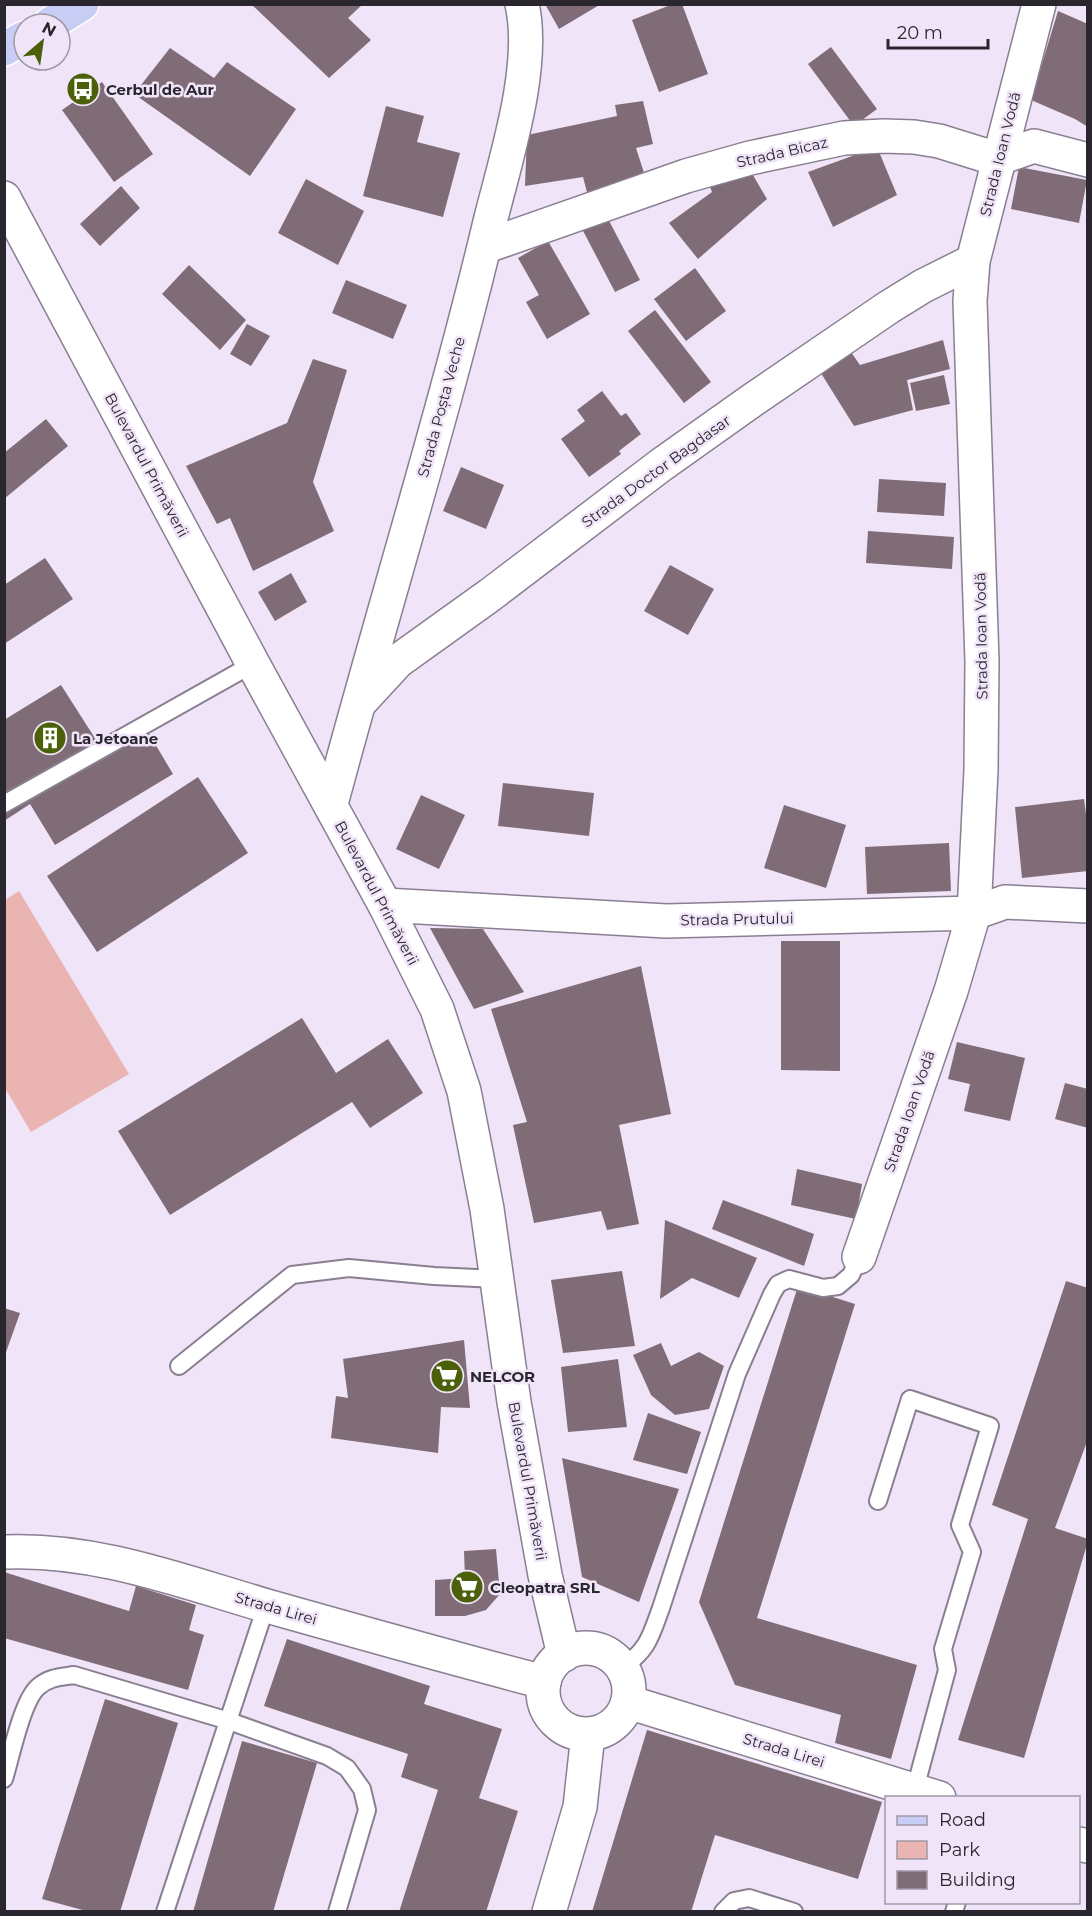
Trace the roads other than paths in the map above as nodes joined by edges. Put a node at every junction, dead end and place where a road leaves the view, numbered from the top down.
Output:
1 (82, 4) edge
2 (522, 4) edge
3 (1039, 4) edge
4 (69, 12) edge
5 (998, 159) junction
6 (1088, 160) edge
7 (4, 198) edge
8 (484, 247) junction
9 (973, 261) junction
10 (253, 664) junction
11 (357, 706) junction
12 (4, 804) edge
13 (331, 804) junction
14 (386, 905) junction
15 (1088, 906) edge
16 (974, 913) junction
17 (859, 1257) joint
18 (497, 1279) junction
19 (179, 1366) dead end
20 (878, 1501) dead end
21 (4, 1552) edge
22 (266, 1606) junction
23 (564, 1655) junction
24 (622, 1667) junction
25 (544, 1682) junction
26 (628, 1702) junction
27 (228, 1721) junction
28 (588, 1734) junction
29 (4, 1779) edge
30 (927, 1793) edge
31 (165, 1911) edge
32 (337, 1911) edge
33 (549, 1911) edge
34 (723, 1911) edge
35 (794, 1911) edge

1 - 4 main road
2 - 8 street, Strada Poșta Veche
3 - 5 street, Strada Ioan Vodă
5 - 6 street
5 - 8 street, Strada Bicaz
5 - 9 street, Strada Ioan Vodă
7 - 10 street, Bulevardul Primăverii
8 - 11 street, Strada Poșta Veche
9 - 11 street, Strada Doctor Bagdasar
9 - 16 street, Strada Ioan Vodă
10 - 12 lane
10 - 13 street, Bulevardul Primăverii
11 - 13 street, Strada Poșta Veche
13 - 14 street, Bulevardul Primăverii
14 - 16 street, Strada Prutului
14 - 18 street, Bulevardul Primăverii
15 - 16 street, Strada Prutului
16 - 17 street, Strada Ioan Vodă
17 - 24 lane
18 - 19 lane
18 - 23 street, Bulevardul Primăverii
20 - 30 lane
21 - 22 street, Strada Lirei
22 - 25 street, Strada Lirei
22 - 27 lane
23 - 24 street
23 - 25 street
24 - 26 street
25 - 28 street
26 - 28 street
26 - 30 street, Strada Lirei
27 - 29 lane
27 - 31 lane
27 - 32 lane
28 - 33 street
34 - 35 lane

